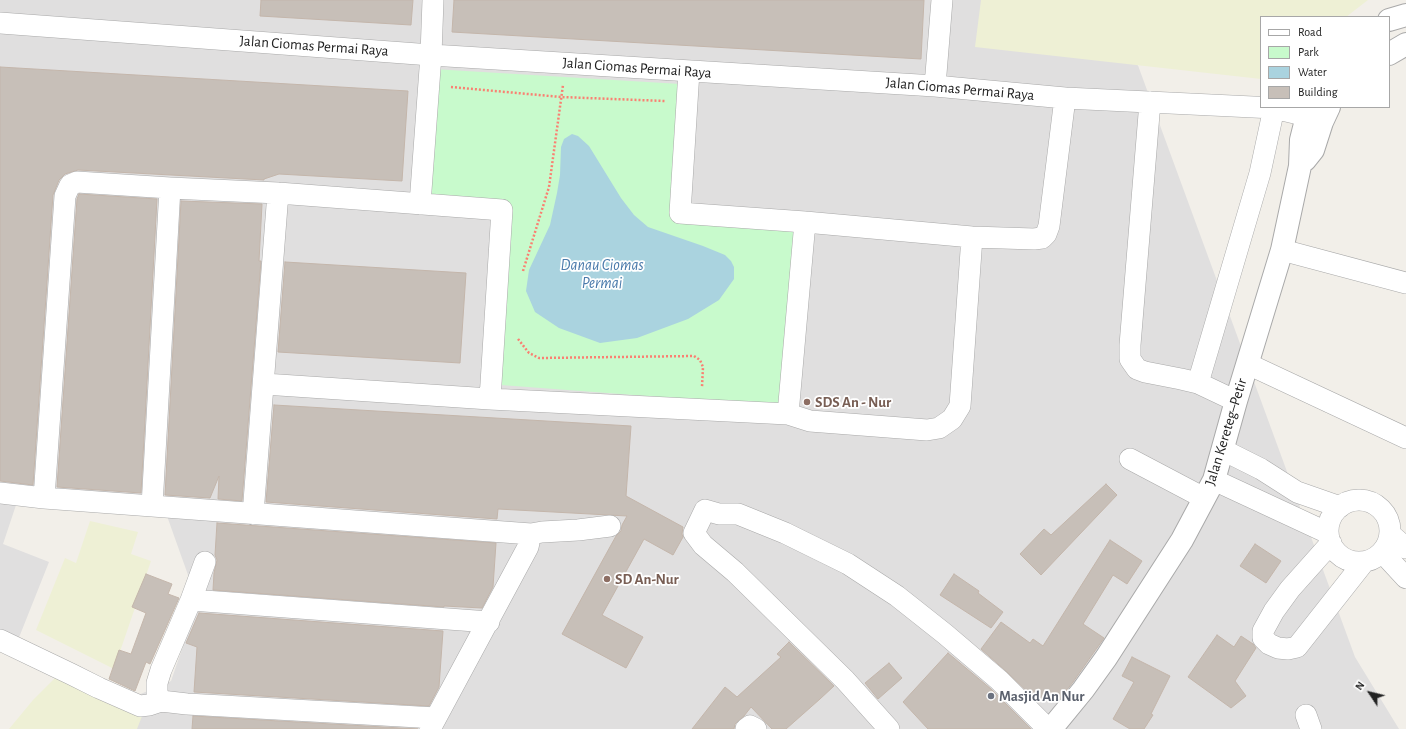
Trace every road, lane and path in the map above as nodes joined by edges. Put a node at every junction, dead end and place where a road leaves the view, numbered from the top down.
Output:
1 (433, 0) edge
2 (942, 0) edge
3 (1406, 15) edge
4 (1390, 20) edge
5 (0, 23) edge
6 (1406, 44) edge
7 (1390, 53) edge
8 (430, 55) junction
9 (567, 63) junction
10 (689, 71) junction
11 (428, 84) junction
12 (935, 86) junction
13 (561, 97) junction
14 (1065, 98) junction
15 (687, 102) junction
16 (1150, 102) junction
17 (1260, 107) edge
18 (1274, 108) edge
19 (1317, 113) edge
20 (170, 188) junction
21 (278, 193) junction
22 (420, 204) junction
23 (805, 222) junction
24 (972, 237) junction
25 (1282, 250) junction
26 (522, 276) dead end
27 (1406, 283) edge
28 (516, 336) dead end
29 (1248, 364) junction
30 (1198, 383) junction
31 (264, 384) junction
32 (490, 399) junction
33 (1236, 401) junction
34 (702, 411) junction
35 (788, 414) junction
36 (1406, 438) edge
37 (1223, 450) junction
38 (1130, 459) dead end
39 (1209, 489) junction
40 (0, 493) edge
41 (44, 498) junction
42 (152, 506) junction
43 (1340, 507) junction
44 (253, 514) junction
45 (610, 526) dead end
46 (531, 534) junction
47 (1330, 538) junction
48 (1406, 548) edge
49 (1379, 549) junction
50 (205, 562) dead end
51 (1406, 578) edge
52 (192, 600) junction
53 (489, 622) junction
54 (0, 640) edge
55 (161, 701) junction
56 (433, 724) edge
57 (746, 729) edge
58 (756, 729) edge
59 (889, 729) edge
60 (1048, 729) edge
61 (1051, 729) edge

1 - 8 street
2 - 12 street
3 - 4 street
5 - 8 street, Jalan Ciomas Permai Raya
6 - 7 street
8 - 9 street, Jalan Ciomas Permai Raya
8 - 11 street
9 - 10 street, Jalan Ciomas Permai Raya
9 - 13 path
10 - 12 street, Jalan Ciomas Permai Raya
10 - 15 street
11 - 13 path
11 - 22 street
12 - 14 street, Jalan Ciomas Permai Raya
13 - 15 path
13 - 26 path
14 - 16 street, Jalan Ciomas Permai Raya
14 - 24 street
15 - 23 street
16 - 17 street, Jalan Ciomas Permai Raya
16 - 30 street
18 - 19 street, Jalan Ciomas Permai Raya
18 - 30 street
19 - 25 street, Jalan Kereteg–Petir
20 - 21 street
20 - 41 street
20 - 42 street
21 - 22 street
21 - 31 street
22 - 32 street
23 - 24 street
23 - 35 street
24 - 35 street
25 - 27 street
25 - 29 street, Jalan Kereteg–Petir
28 - 34 path
29 - 33 street, Jalan Kereteg–Petir
29 - 36 street
30 - 33 street
31 - 32 street
31 - 44 street
32 - 34 street
33 - 37 street, Jalan Kereteg–Petir
34 - 35 street
37 - 39 street, Jalan Kereteg–Petir
37 - 43 street
38 - 39 street
39 - 47 street
39 - 61 street, Jalan Kereteg–Petir
40 - 41 street
41 - 42 street
42 - 44 street
43 - 47 street
43 - 49 street
44 - 46 street
45 - 46 street
46 - 53 street
47 - 49 street
47 - 49 street
48 - 49 street
49 - 51 street
50 - 52 street
52 - 53 street
52 - 55 street
53 - 56 street
54 - 55 street
55 - 56 street
57 - 58 street
59 - 60 street

